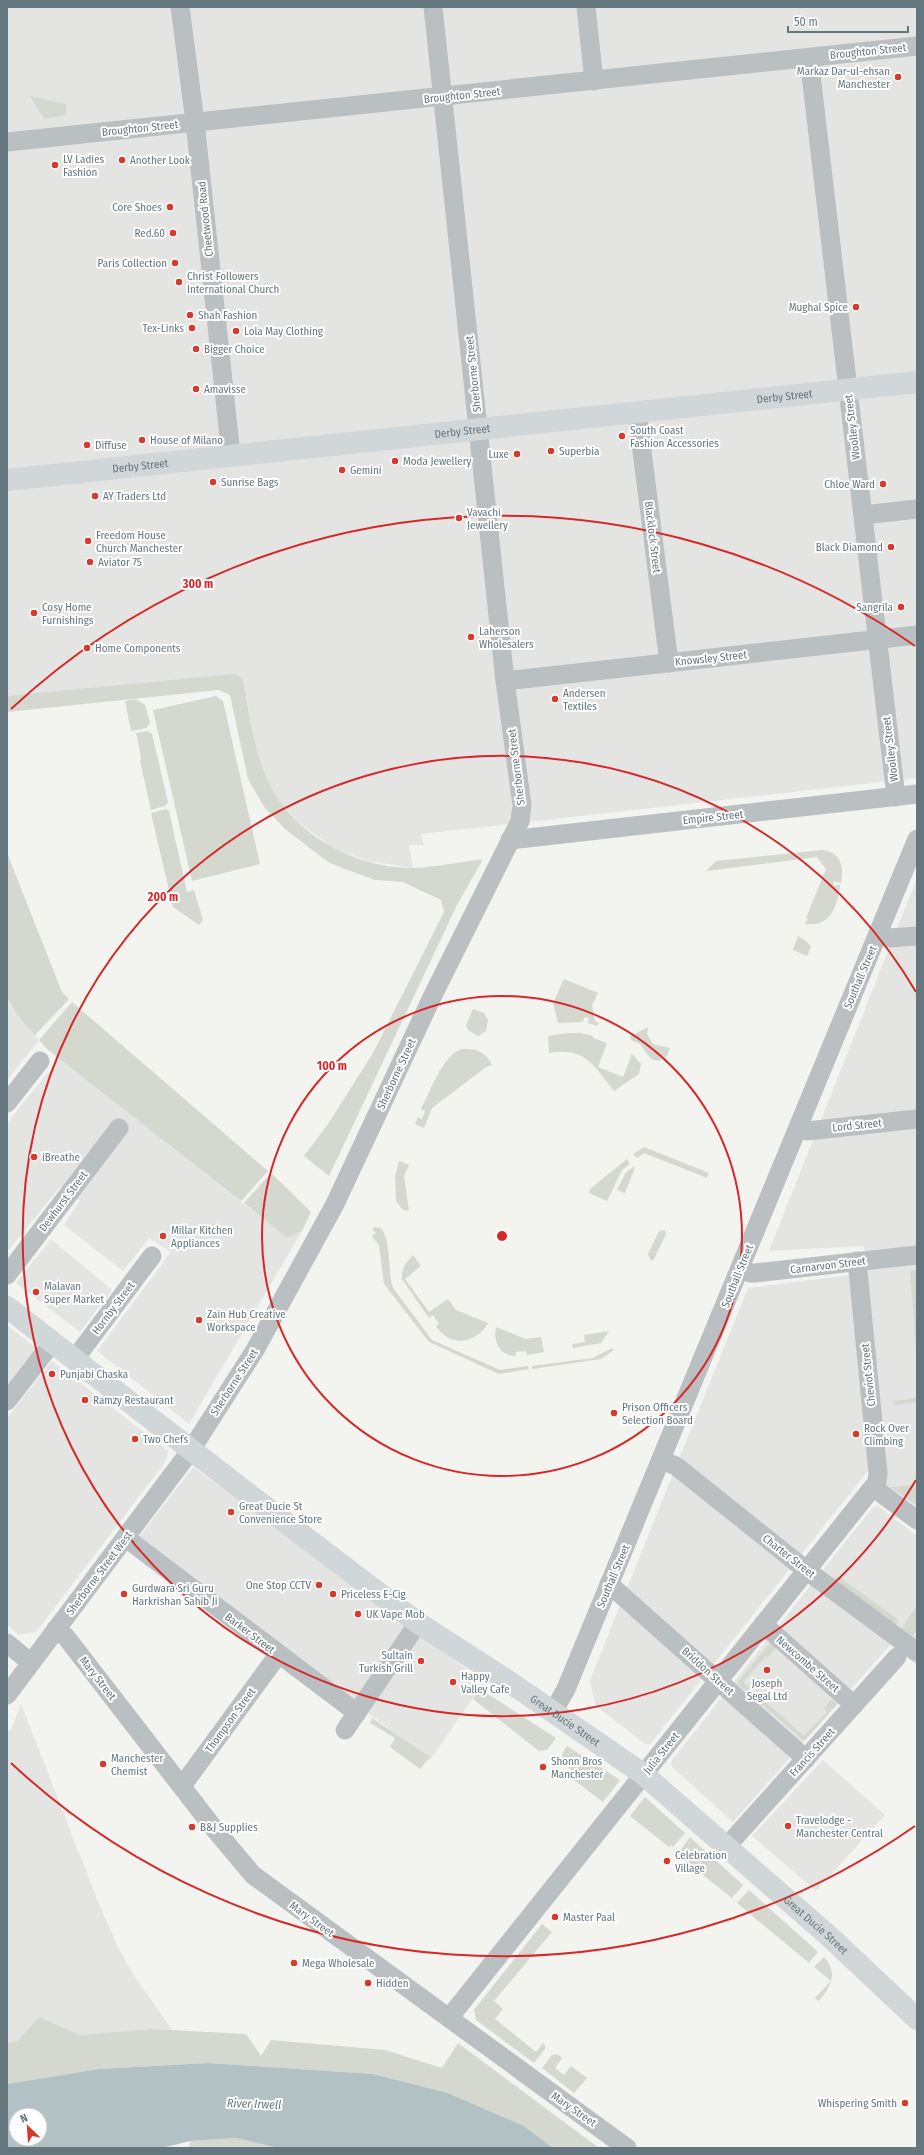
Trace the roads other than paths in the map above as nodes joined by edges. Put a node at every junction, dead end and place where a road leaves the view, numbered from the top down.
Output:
1 (180, 7) edge
2 (433, 7) edge
3 (586, 7) edge
4 (917, 46) edge
5 (809, 58) junction
6 (594, 81) junction
7 (443, 96) junction
8 (195, 122) junction
9 (7, 142) edge
10 (917, 382) edge
11 (848, 390) junction
12 (637, 412) junction
13 (479, 428) junction
14 (231, 455) junction
15 (7, 480) edge
16 (917, 509) edge
17 (862, 515) junction
18 (917, 635) edge
19 (878, 640) junction
20 (669, 663) junction
21 (505, 680) junction
22 (917, 794) edge
23 (896, 797) junction
24 (917, 839) edge
25 (510, 840) junction
26 (878, 934) junction
27 (917, 936) edge
28 (40, 1061) dead end
29 (7, 1103) edge
30 (917, 1119) edge
31 (119, 1128) dead end
32 (798, 1128) junction
33 (917, 1255) edge
34 (152, 1256) dead end
35 (857, 1261) junction
36 (740, 1269) junction
37 (7, 1275) edge
38 (7, 1307) edge
39 (52, 1342) junction
40 (74, 1360) junction
41 (7, 1401) edge
42 (191, 1450) junction
43 (661, 1460) junction
44 (874, 1488) junction
45 (917, 1520) edge
46 (126, 1538) junction
47 (806, 1570) junction
48 (609, 1584) junction
49 (418, 1623) junction
50 (763, 1624) junction
51 (56, 1629) junction
52 (7, 1643) edge
53 (917, 1652) edge
54 (278, 1655) junction
55 (897, 1657) dead end
56 (30, 1663) junction
57 (718, 1681) junction
58 (7, 1695) edge
59 (854, 1705) junction
60 (553, 1712) junction
61 (356, 1713) junction
62 (345, 1730) dead end
63 (806, 1759) junction
64 (643, 1774) junction
65 (182, 1786) junction
66 (728, 1846) junction
67 (449, 2018) junction
68 (917, 2019) edge
69 (627, 2148) edge

1 - 8 street, Cheetwood Road
2 - 7 street, Sherborne Street
3 - 6 street
4 - 5 street, Broughton Street
5 - 6 street, Broughton Street
5 - 11 street, Woolley Street
6 - 7 street, Broughton Street
7 - 8 street, Broughton Street
7 - 13 street, Sherborne Street
8 - 9 street, Broughton Street
8 - 14 street, Cheetwood Road
10 - 11 main road, Derby Street
11 - 12 main road, Derby Street
11 - 17 street, Woolley Street
12 - 13 main road, Derby Street
12 - 20 street, Blacklock Street
13 - 14 main road, Derby Street
13 - 21 street, Sherborne Street
14 - 15 main road, Derby Street
16 - 17 street
17 - 19 street, Woolley Street
18 - 19 street, Knowsley Street
19 - 20 street, Knowsley Street
19 - 23 street, Woolley Street
20 - 21 street, Knowsley Street
21 - 25 street, Sherborne Street
22 - 23 street, Empire Street
23 - 25 street, Empire Street
24 - 26 street, Southall Street
25 - 42 street, Sherborne Street
26 - 27 street
26 - 32 street, Southall Street
28 - 29 street
30 - 32 street, Lord Street
31 - 37 street, Dewhurst Street
32 - 36 street, Southall Street
33 - 35 street, Carnarvon Street
34 - 40 street, Hornby Street
35 - 36 street, Carnarvon Street
35 - 44 street, Cheviot Street
36 - 43 street, Southall Street
38 - 39 main road, Great Ducie Street
39 - 40 main road, Great Ducie Street
39 - 41 street
40 - 42 main road, Great Ducie Street
42 - 46 street, Sherborne Street West
42 - 49 main road, Great Ducie Street
43 - 47 street, Charter Street
43 - 48 street, Southall Street
44 - 45 street
44 - 47 street, Julia Street
46 - 51 street, Sherborne Street West
46 - 54 street, Barker Street
47 - 50 street, Julia Street
47 - 53 street, Charter Street
48 - 57 street, Briddon Street
48 - 60 street, Southall Street
49 - 60 main road, Great Ducie Street
49 - 61 street
50 - 57 street, Julia Street
50 - 59 street, Newcombe Street
51 - 56 street, Sherborne Street West
51 - 65 street, Mary Street
52 - 56 street
54 - 61 street, Barker Street
54 - 65 street, Thompson Street
55 - 59 street, Francis Street
56 - 58 street, Sherborne Street West
57 - 63 street, Briddon Street
57 - 64 street, Julia Street
59 - 63 street, Francis Street
60 - 64 main road, Great Ducie Street
61 - 62 street
63 - 66 street, Francis Street
64 - 66 main road, Great Ducie Street
64 - 67 street, Julia Street
65 - 67 street, Mary Street
66 - 68 main road, Great Ducie Street
67 - 69 street, Mary Street

